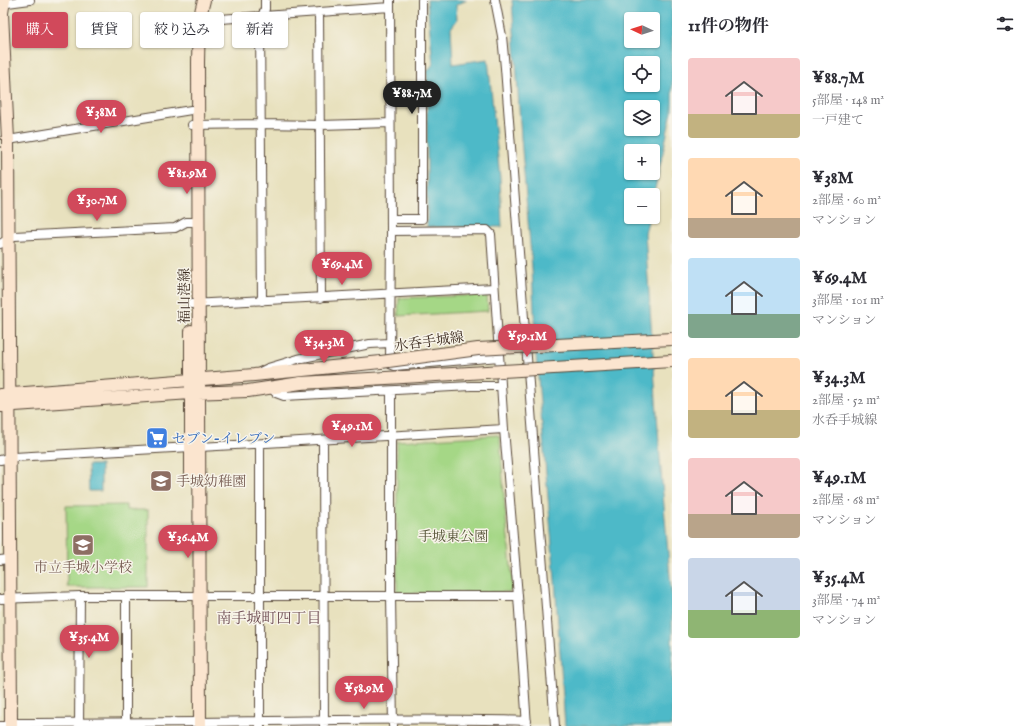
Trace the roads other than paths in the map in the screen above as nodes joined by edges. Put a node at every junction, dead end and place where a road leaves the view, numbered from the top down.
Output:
1 (30, 0) edge
2 (196, 0) edge
3 (204, 0) edge
4 (265, 0) edge
5 (422, 0) edge
6 (495, 0) edge
7 (2, 2) edge
8 (390, 3) edge
9 (196, 12) edge
10 (199, 12) edge
11 (265, 12) edge
12 (319, 12) junction
13 (288, 14) edge
14 (192, 48) edge
15 (196, 48) edge
16 (260, 48) edge
17 (191, 110) junction
18 (390, 123) junction
19 (261, 124) junction
20 (195, 125) junction
21 (320, 125) junction
22 (8, 140) junction
23 (391, 219) junction
24 (192, 222) junction
25 (391, 231) junction
26 (4, 241) edge
27 (494, 288) junction
28 (391, 293) junction
29 (321, 298) junction
30 (262, 301) junction
31 (195, 304) junction
32 (672, 339) edge
33 (390, 343) junction
34 (499, 357) junction
35 (672, 361) edge
36 (254, 375) junction
37 (195, 379) junction
38 (501, 386) junction
39 (271, 388) junction
40 (391, 391) junction
41 (195, 393) junction
42 (5, 400) edge
43 (504, 429) junction
44 (391, 436) junction
45 (323, 440) junction
46 (260, 444) junction
47 (195, 447) junction
48 (5, 459) edge
49 (5, 560) edge
50 (80, 596) junction
51 (126, 596) junction
52 (196, 596) junction
53 (260, 596) junction
54 (324, 596) junction
55 (391, 596) junction
56 (518, 596) junction
57 (5, 598) edge
58 (324, 723) edge
59 (393, 723) edge
60 (475, 723) edge
61 (527, 723) edge
62 (79, 724) edge
63 (126, 724) edge
64 (196, 724) edge
65 (260, 724) edge
66 (7, 725) edge
67 (555, 726) edge

1 - 7 street
2 - 9 main road, 福山港線
3 - 10 main road, 福山港線
4 - 11 street
5 - 23 street
6 - 67 street
7 - 22 main road
8 - 12 street
8 - 18 street
12 - 13 street
12 - 21 street
14 - 17 main road, 福山港線
15 - 20 main road, 福山港線
16 - 19 street
17 - 20 main road, 福山港線
17 - 22 street
18 - 21 street
18 - 23 street
19 - 20 street
19 - 21 street
19 - 30 street
20 - 24 main road, 福山港線
20 - 31 main road, 福山港線
21 - 29 street
22 - 26 main road
23 - 25 street
24 - 26 street
24 - 31 main road, 福山港線
25 - 27 street
25 - 28 street
26 - 42 main road
27 - 28 street
27 - 34 street
28 - 29 street
28 - 33 street
29 - 30 street
30 - 31 street
31 - 37 main road, 福山港線
32 - 36 main road, 水呑手城線, bridge
33 - 34 street
33 - 36 street
34 - 38 street
35 - 39 main road, bridge
36 - 37 main road, 水呑手城線
37 - 41 main road, 福山港線
37 - 42 main road
38 - 40 street
38 - 43 street
39 - 40 street
39 - 41 main road
40 - 44 street
41 - 42 main road
41 - 47 main road, 福山港線
42 - 48 main road
43 - 44 street
43 - 56 street
44 - 45 street
44 - 55 street
45 - 46 street
45 - 54 street
46 - 47 street
46 - 53 street
47 - 48 street
47 - 52 main road, 福山港線
48 - 49 main road
49 - 57 main road
50 - 51 street
50 - 57 street
50 - 62 street
51 - 52 street
51 - 63 street
52 - 53 street
52 - 64 main road, 福山港線
53 - 54 street
53 - 65 street
54 - 55 street
54 - 58 street
55 - 56 street
55 - 59 street
56 - 61 street
57 - 66 main road
58 - 59 street
58 - 65 street
59 - 60 street
60 - 61 street
62 - 63 street
62 - 66 street
63 - 64 street
64 - 65 street

